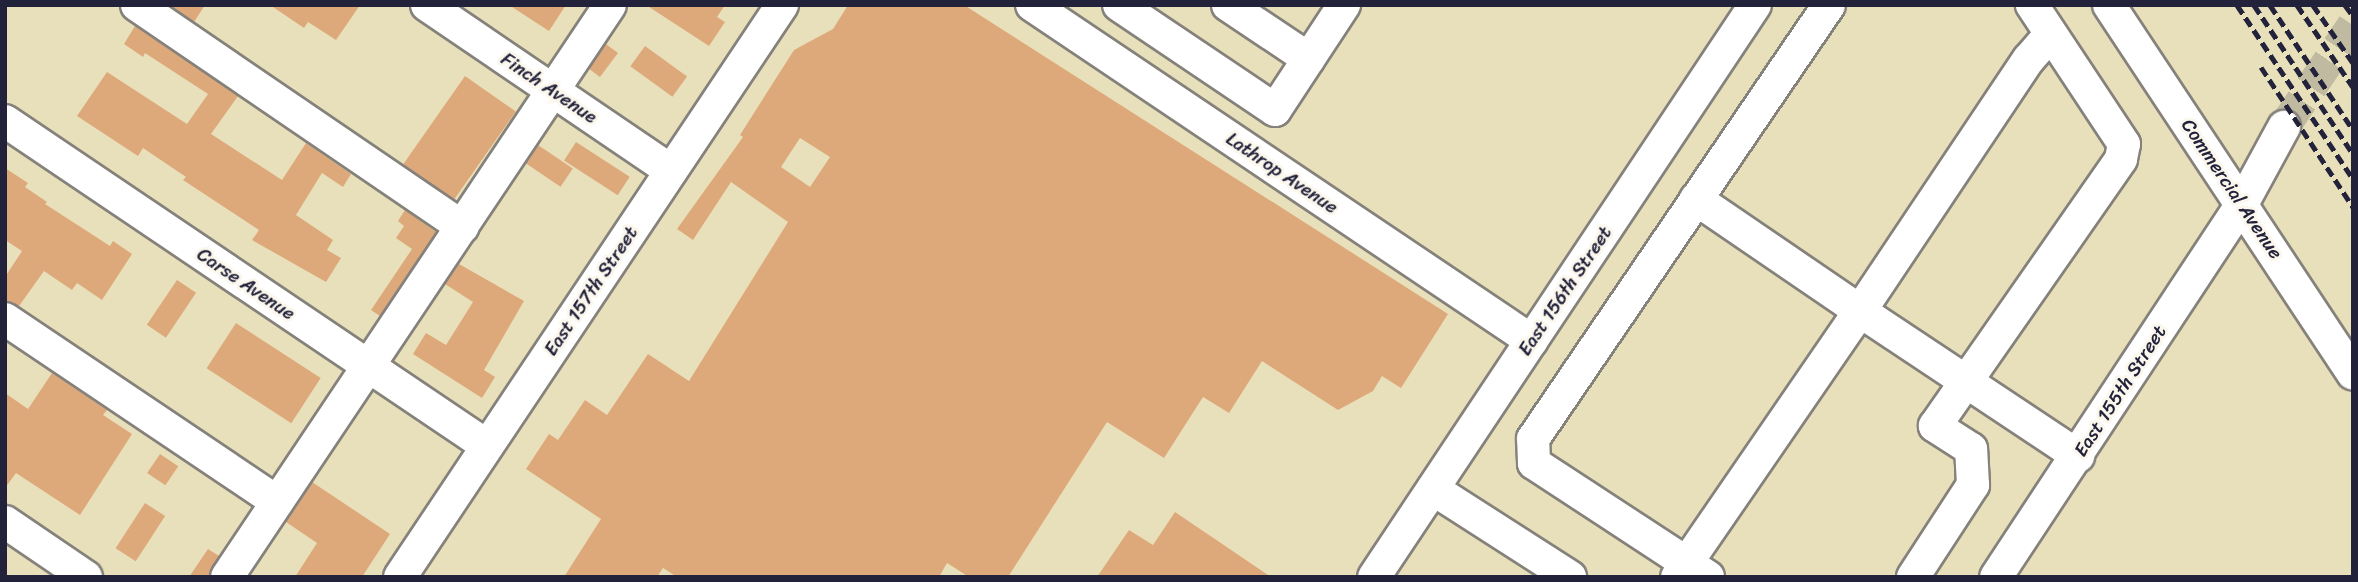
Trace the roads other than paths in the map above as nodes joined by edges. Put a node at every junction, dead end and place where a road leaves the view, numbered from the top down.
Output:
1 (137, 5) edge
2 (428, 5) edge
3 (610, 5) edge
4 (782, 5) edge
5 (1032, 5) edge
6 (1103, 5) edge
7 (1119, 5) edge
8 (1228, 5) edge
9 (1755, 5) edge
10 (1829, 5) edge
11 (2032, 5) edge
12 (2109, 5) edge
13 (1339, 7) edge
14 (2051, 34) junction
15 (1081, 38) junction
16 (1309, 58) junction
17 (554, 91) junction
18 (5, 121) edge
19 (2289, 135) tunnel mouth
20 (671, 171) junction
21 (1696, 199) junction
22 (2242, 204) junction
23 (462, 227) junction
24 (1860, 312) junction
25 (5, 319) edge
26 (1532, 341) junction
27 (368, 368) junction
28 (2353, 374) edge
29 (1964, 380) junction
30 (487, 446) junction
31 (2078, 456) junction
32 (1433, 489) junction
33 (277, 502) junction
34 (5, 522) edge
35 (1690, 572) edge
36 (86, 577) edge
37 (227, 577) edge
38 (400, 577) edge
39 (1374, 577) edge
40 (1570, 577) edge
41 (1913, 577) edge
42 (1996, 577) edge

1 - 23 street
2 - 17 street, Finch Avenue
3 - 17 street
4 - 20 street, East 157th Street
5 - 15 street, Lathrop Avenue
6 - 15 street
7 - 16 street
8 - 16 street
9 - 26 street, East 156th Street
10 - 21 street
11 - 14 street
12 - 22 street, Commercial Avenue
13 - 16 street
14 - 24 street
14 - 29 street
15 - 26 street, Lathrop Avenue
17 - 20 street, Finch Avenue
17 - 23 street
18 - 27 street, Carse Avenue
19 - 22 street, East 155th Street
20 - 30 street, East 157th Street
21 - 24 street
21 - 35 street
22 - 28 street, Commercial Avenue
22 - 31 street, East 155th Street
23 - 27 street
24 - 29 street
24 - 35 street
25 - 33 street
26 - 32 street, East 156th Street
27 - 30 street, Carse Avenue
27 - 33 street
29 - 31 street
29 - 41 street
30 - 38 street, East 157th Street
31 - 42 street, East 155th Street
32 - 39 street, East 156th Street
32 - 40 street
33 - 37 street
34 - 36 street

